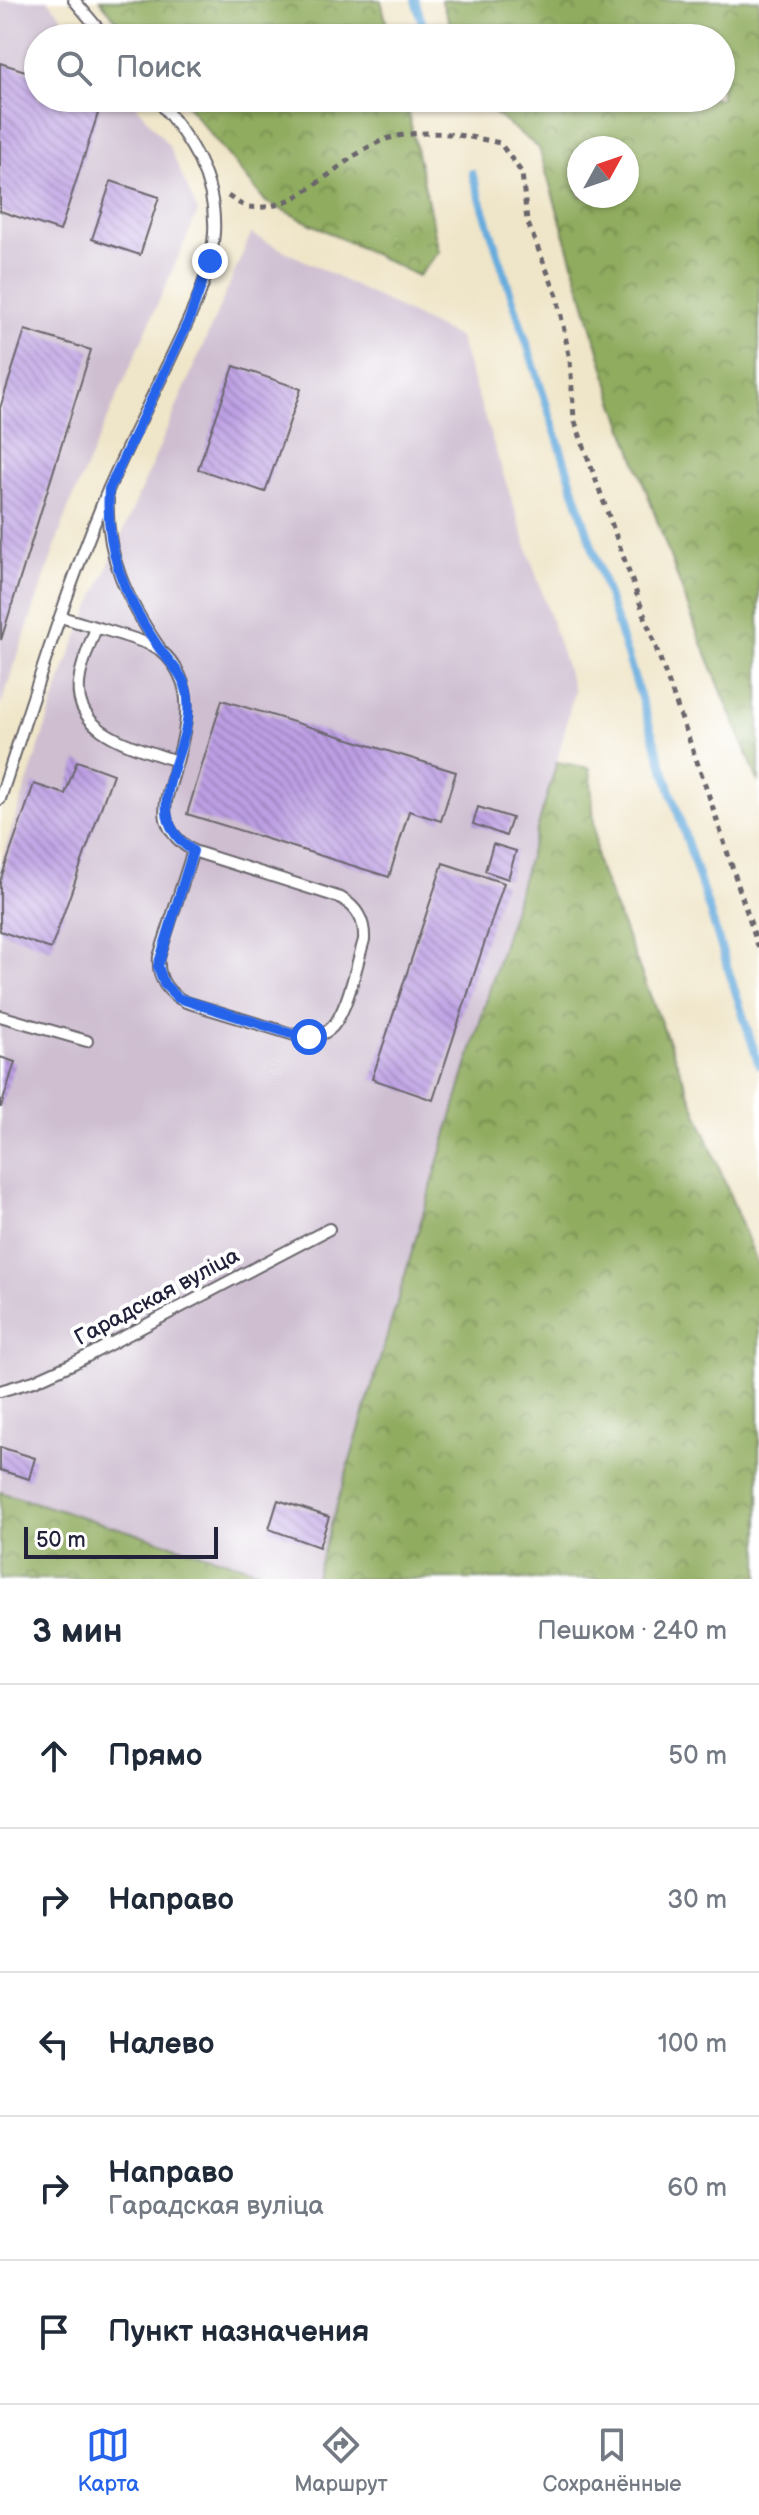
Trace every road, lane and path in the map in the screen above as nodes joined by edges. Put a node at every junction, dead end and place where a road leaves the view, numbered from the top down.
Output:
1 (74, 0) edge
2 (94, 24) edge
3 (167, 112) edge
4 (209, 186) junction
5 (109, 489) junction
6 (61, 617) junction
7 (96, 628) junction
8 (159, 648) junction
9 (177, 761) junction
10 (0, 799) edge
11 (193, 851) junction
12 (759, 949) edge
13 (0, 1016) edge
14 (87, 1041) dead end
15 (329, 1229) dead end
16 (0, 1391) edge

1 - 2 lane
3 - 4 lane
4 - 5 lane
4 - 12 path
5 - 6 lane
5 - 8 lane
6 - 7 lane
6 - 10 lane
7 - 8 lane
7 - 9 lane
8 - 9 lane
9 - 11 lane
11 - 11 lane
13 - 14 lane
15 - 16 lane, Гарадская вуліца

